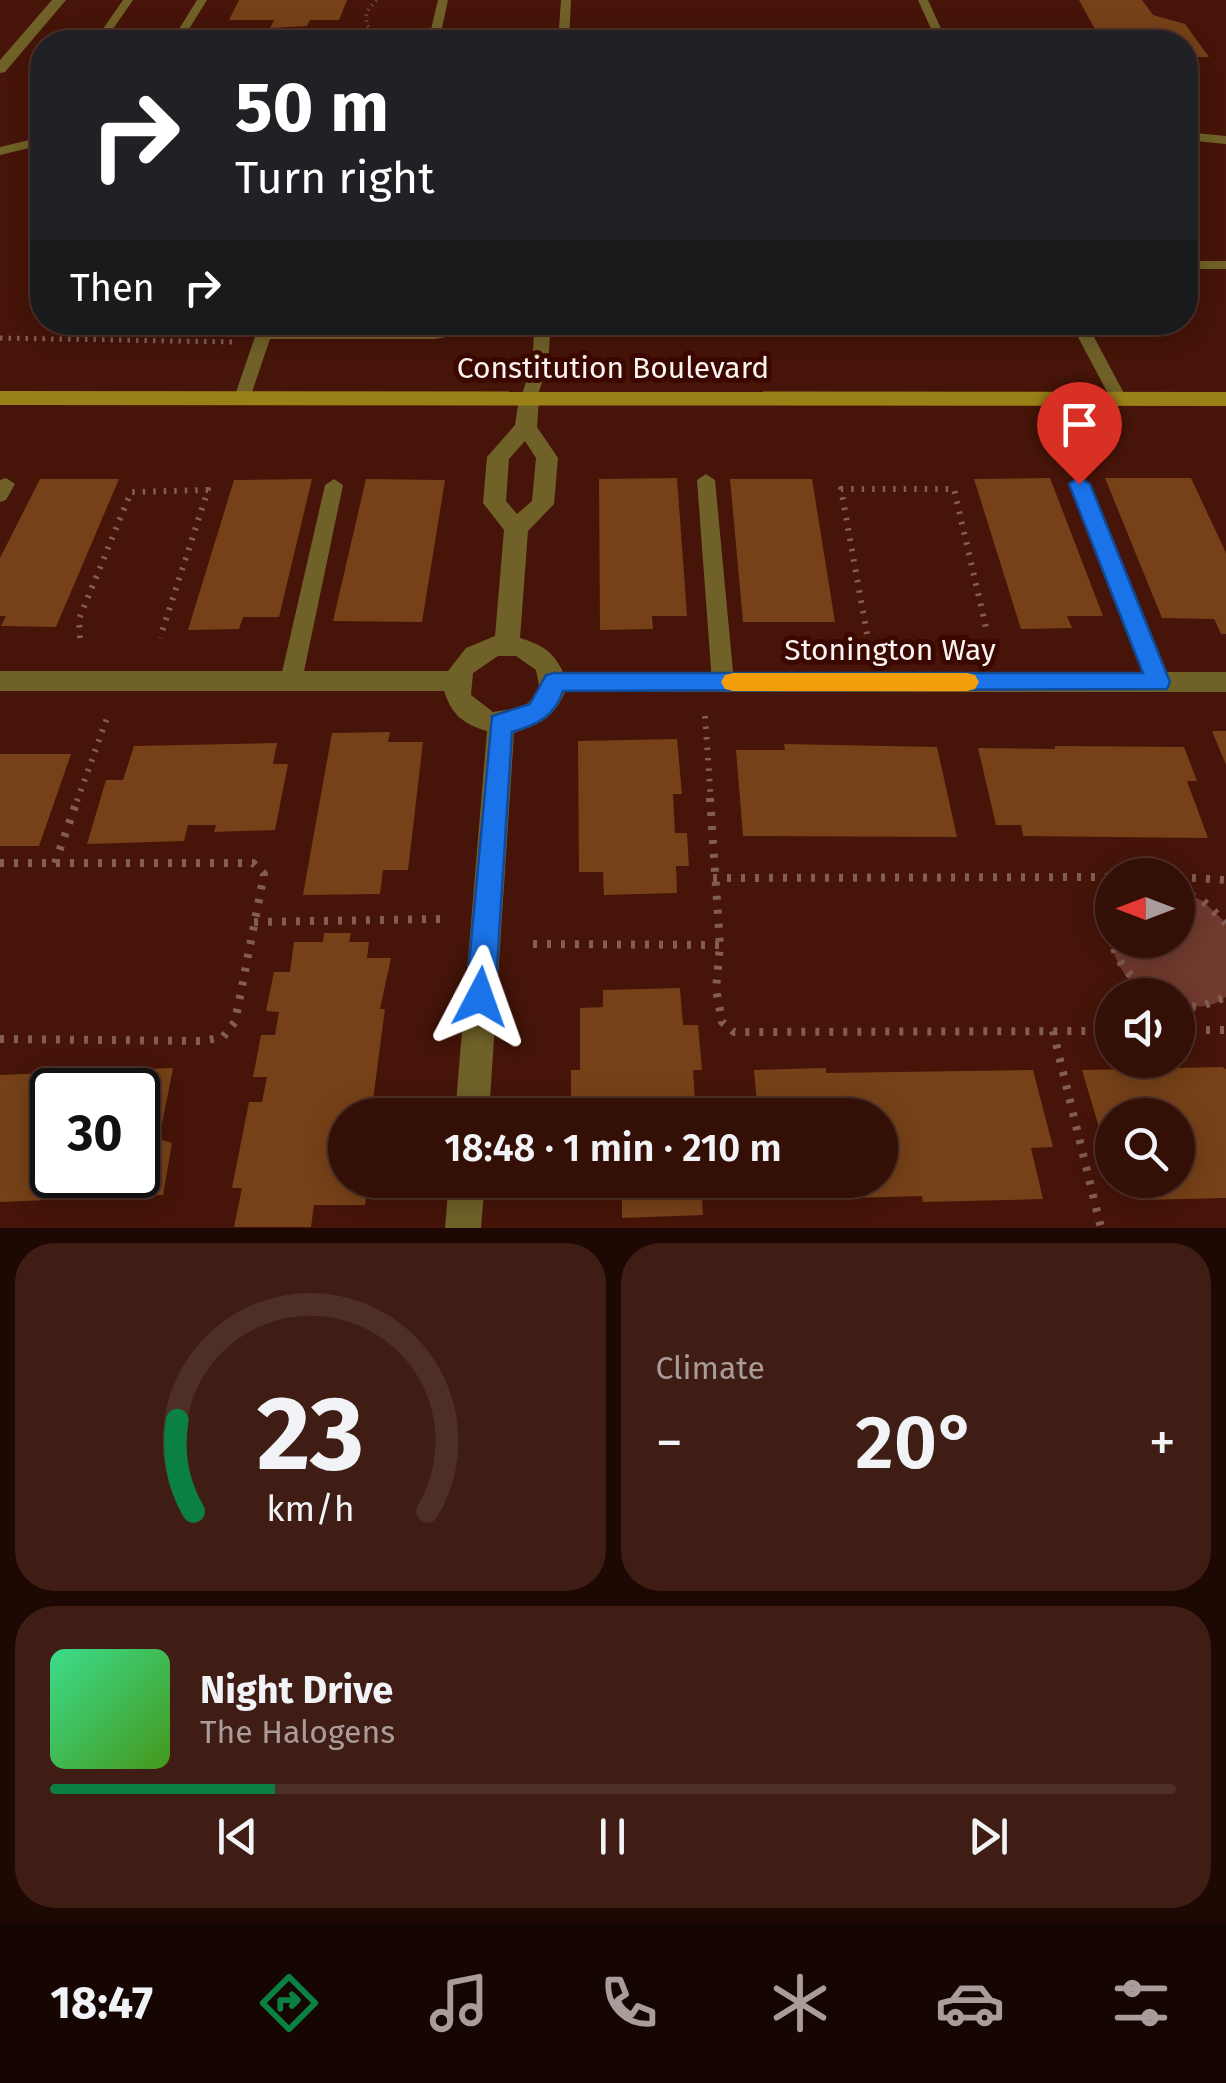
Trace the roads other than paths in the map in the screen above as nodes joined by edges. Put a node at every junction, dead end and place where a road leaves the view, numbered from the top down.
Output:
1 (58, 0) edge
2 (128, 0) edge
3 (202, 0) edge
4 (443, 0) edge
5 (566, 0) edge
6 (922, 0) edge
7 (33, 30) edge
8 (107, 30) edge
9 (184, 30) edge
10 (435, 30) edge
11 (565, 30) edge
12 (936, 30) edge
13 (30, 33) edge
14 (0, 69) edge
15 (1198, 137) edge
16 (1226, 140) edge
17 (30, 144) edge
18 (0, 151) edge
19 (1226, 265) edge
20 (1198, 266) edge
21 (264, 335) edge
22 (543, 335) edge
23 (1085, 335) edge
24 (0, 398) edge
25 (242, 398) junction
26 (529, 398) junction
27 (1119, 399) junction
28 (1226, 399) edge
29 (526, 427) junction
30 (706, 480) dead end
31 (1079, 484) dead end
32 (334, 485) dead end
33 (516, 528) junction
34 (508, 645) junction
35 (0, 681) edge
36 (291, 681) junction
37 (456, 681) junction
38 (554, 682) junction
39 (723, 682) junction
40 (1158, 682) junction
41 (1226, 682) edge
42 (501, 722) junction
43 (473, 1098) edge
44 (466, 1198) edge
45 (463, 1228) edge

1 - 7 street
2 - 8 lane
3 - 9 lane
4 - 10 lane
5 - 11 lane
6 - 12 lane
13 - 14 street
15 - 16 lane
17 - 18 lane
19 - 20 lane
21 - 25 lane
22 - 26 lane
23 - 27 lane
24 - 25 main road, Constitution Boulevard
25 - 26 main road, Constitution Boulevard
26 - 27 main road, Constitution Boulevard
26 - 29 street
27 - 28 main road, Constitution Boulevard
29 - 33 street
29 - 33 street
30 - 39 lane
31 - 40 lane
32 - 36 lane
33 - 34 street
34 - 37 street
34 - 38 street
35 - 36 street
36 - 37 street
37 - 42 street
38 - 39 street, Stonington Way
38 - 42 street
39 - 40 street, Stonington Way
40 - 41 street, Stonington Way
42 - 43 street
44 - 45 street

